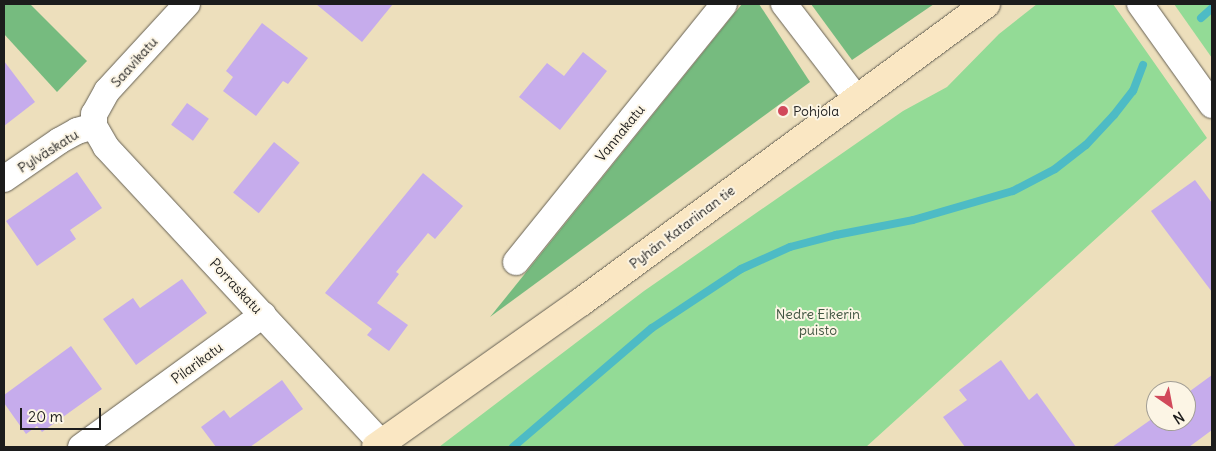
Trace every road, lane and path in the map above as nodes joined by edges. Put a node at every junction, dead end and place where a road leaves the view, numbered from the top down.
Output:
1 (187, 4) edge
2 (724, 4) edge
3 (784, 4) edge
4 (986, 4) edge
5 (1140, 4) edge
6 (856, 98) junction
7 (1212, 105) edge
8 (94, 126) junction
9 (4, 179) edge
10 (516, 262) dead end
11 (263, 315) junction
12 (379, 445) edge
13 (81, 447) edge

1 - 8 street, Saavikatu
2 - 10 street, Vannakatu
3 - 6 street
4 - 6 street, Pyhän Katariinan tie
5 - 7 street
6 - 12 street, Pyhän Katariinan tie
8 - 9 street, Pylväskatu
8 - 11 street, Porraskatu
11 - 12 street, Porraskatu
11 - 13 street, Pilarikatu

